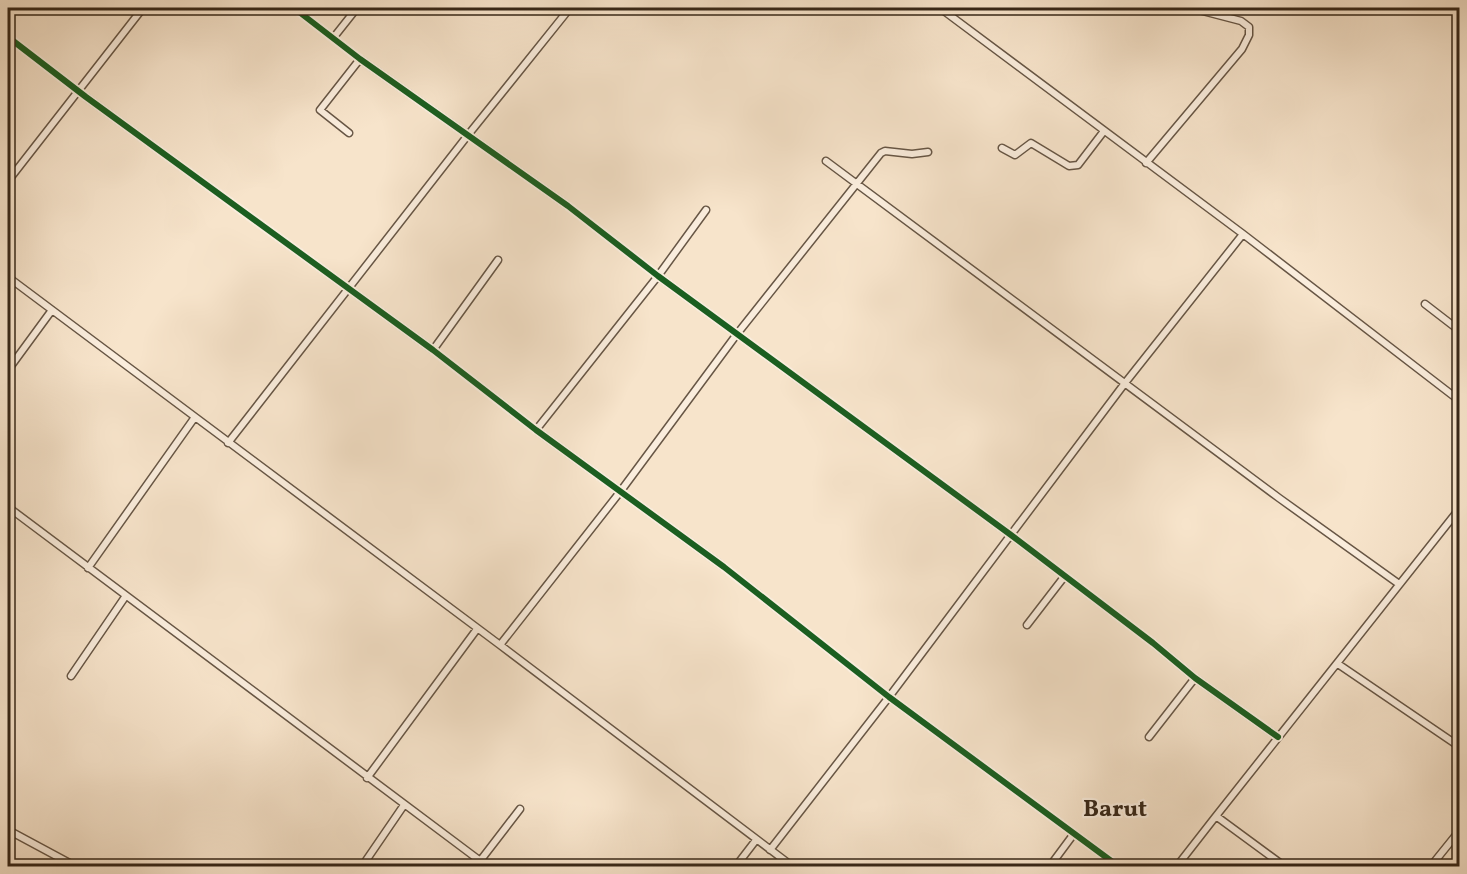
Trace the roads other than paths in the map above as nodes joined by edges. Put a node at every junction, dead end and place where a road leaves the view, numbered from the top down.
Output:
1 (143, 8) edge
2 (294, 8) edge
3 (357, 8) edge
4 (570, 8) edge
5 (940, 8) edge
6 (1191, 8) edge
7 (8, 37) edge
8 (334, 37) junction
9 (360, 58) junction
10 (78, 92) junction
11 (1104, 131) junction
12 (350, 133) dead end
13 (468, 135) junction
14 (1002, 148) dead end
15 (928, 152) dead end
16 (826, 160) dead end
17 (1146, 163) junction
18 (8, 181) edge
19 (856, 184) junction
20 (706, 210) dead end
21 (1243, 234) junction
22 (498, 260) dead end
23 (658, 276) junction
24 (8, 277) edge
25 (349, 290) junction
26 (1425, 304) dead end
27 (52, 310) junction
28 (1460, 331) edge
29 (738, 334) junction
30 (433, 350) junction
31 (8, 370) edge
32 (1125, 383) junction
33 (1460, 401) edge
34 (195, 417) junction
35 (536, 430) junction
36 (228, 443) junction
37 (620, 492) junction
38 (8, 507) edge
39 (1460, 508) edge
40 (1457, 518) edge
41 (1011, 535) junction
42 (88, 568) junction
43 (1064, 577) junction
44 (1399, 584) junction
45 (125, 597) junction
46 (1027, 625) dead end
47 (477, 629) junction
48 (500, 645) junction
49 (1338, 664) junction
50 (71, 676) dead end
51 (1195, 678) junction
52 (889, 697) junction
53 (1149, 737) dead end
54 (1278, 737) junction
55 (1460, 747) edge
56 (367, 778) junction
57 (404, 805) junction
58 (520, 809) dead end
59 (1216, 816) junction
60 (8, 830) edge
61 (1460, 830) edge
62 (1073, 835) junction
63 (756, 840) junction
64 (770, 850) junction
65 (480, 861) junction
66 (365, 862) dead end
67 (75, 867) edge
68 (487, 867) edge
69 (736, 867) edge
70 (792, 867) edge
71 (1050, 867) edge
72 (1118, 867) edge
73 (1177, 867) edge
74 (1284, 867) edge
75 (1431, 867) edge

1 - 10 street
2 - 8 street
3 - 8 street
4 - 13 street
5 - 11 street
6 - 17 street
7 - 10 street
8 - 9 street
9 - 12 street
9 - 13 street
10 - 18 street
10 - 25 street
11 - 14 street
11 - 17 street
13 - 23 street
13 - 25 street
15 - 19 street
16 - 19 street
17 - 21 street
19 - 29 street
19 - 32 street
20 - 23 street
21 - 32 street
21 - 33 street
22 - 30 street
23 - 29 street
23 - 35 street
24 - 27 street
25 - 30 street
25 - 36 street
26 - 28 street
27 - 31 street
27 - 34 street
29 - 37 street
29 - 41 street
30 - 35 street
32 - 41 street
32 - 44 street
34 - 36 street
34 - 42 street
35 - 37 street
36 - 47 street
37 - 48 street
37 - 52 street
38 - 42 street
39 - 40 street
40 - 44 street
41 - 43 street
41 - 52 street
42 - 45 street
43 - 46 street
43 - 51 street
44 - 49 street
45 - 50 street
45 - 56 street
47 - 48 street
47 - 56 street
48 - 63 street
49 - 54 street
49 - 55 street
51 - 53 street
51 - 54 street
52 - 62 street
52 - 64 street
54 - 59 street
56 - 57 street
57 - 65 street
57 - 66 street
58 - 65 street
59 - 73 street
59 - 74 street
60 - 67 street
61 - 75 street
62 - 71 street
62 - 72 street
63 - 64 street
63 - 69 street
64 - 70 street
65 - 68 street

